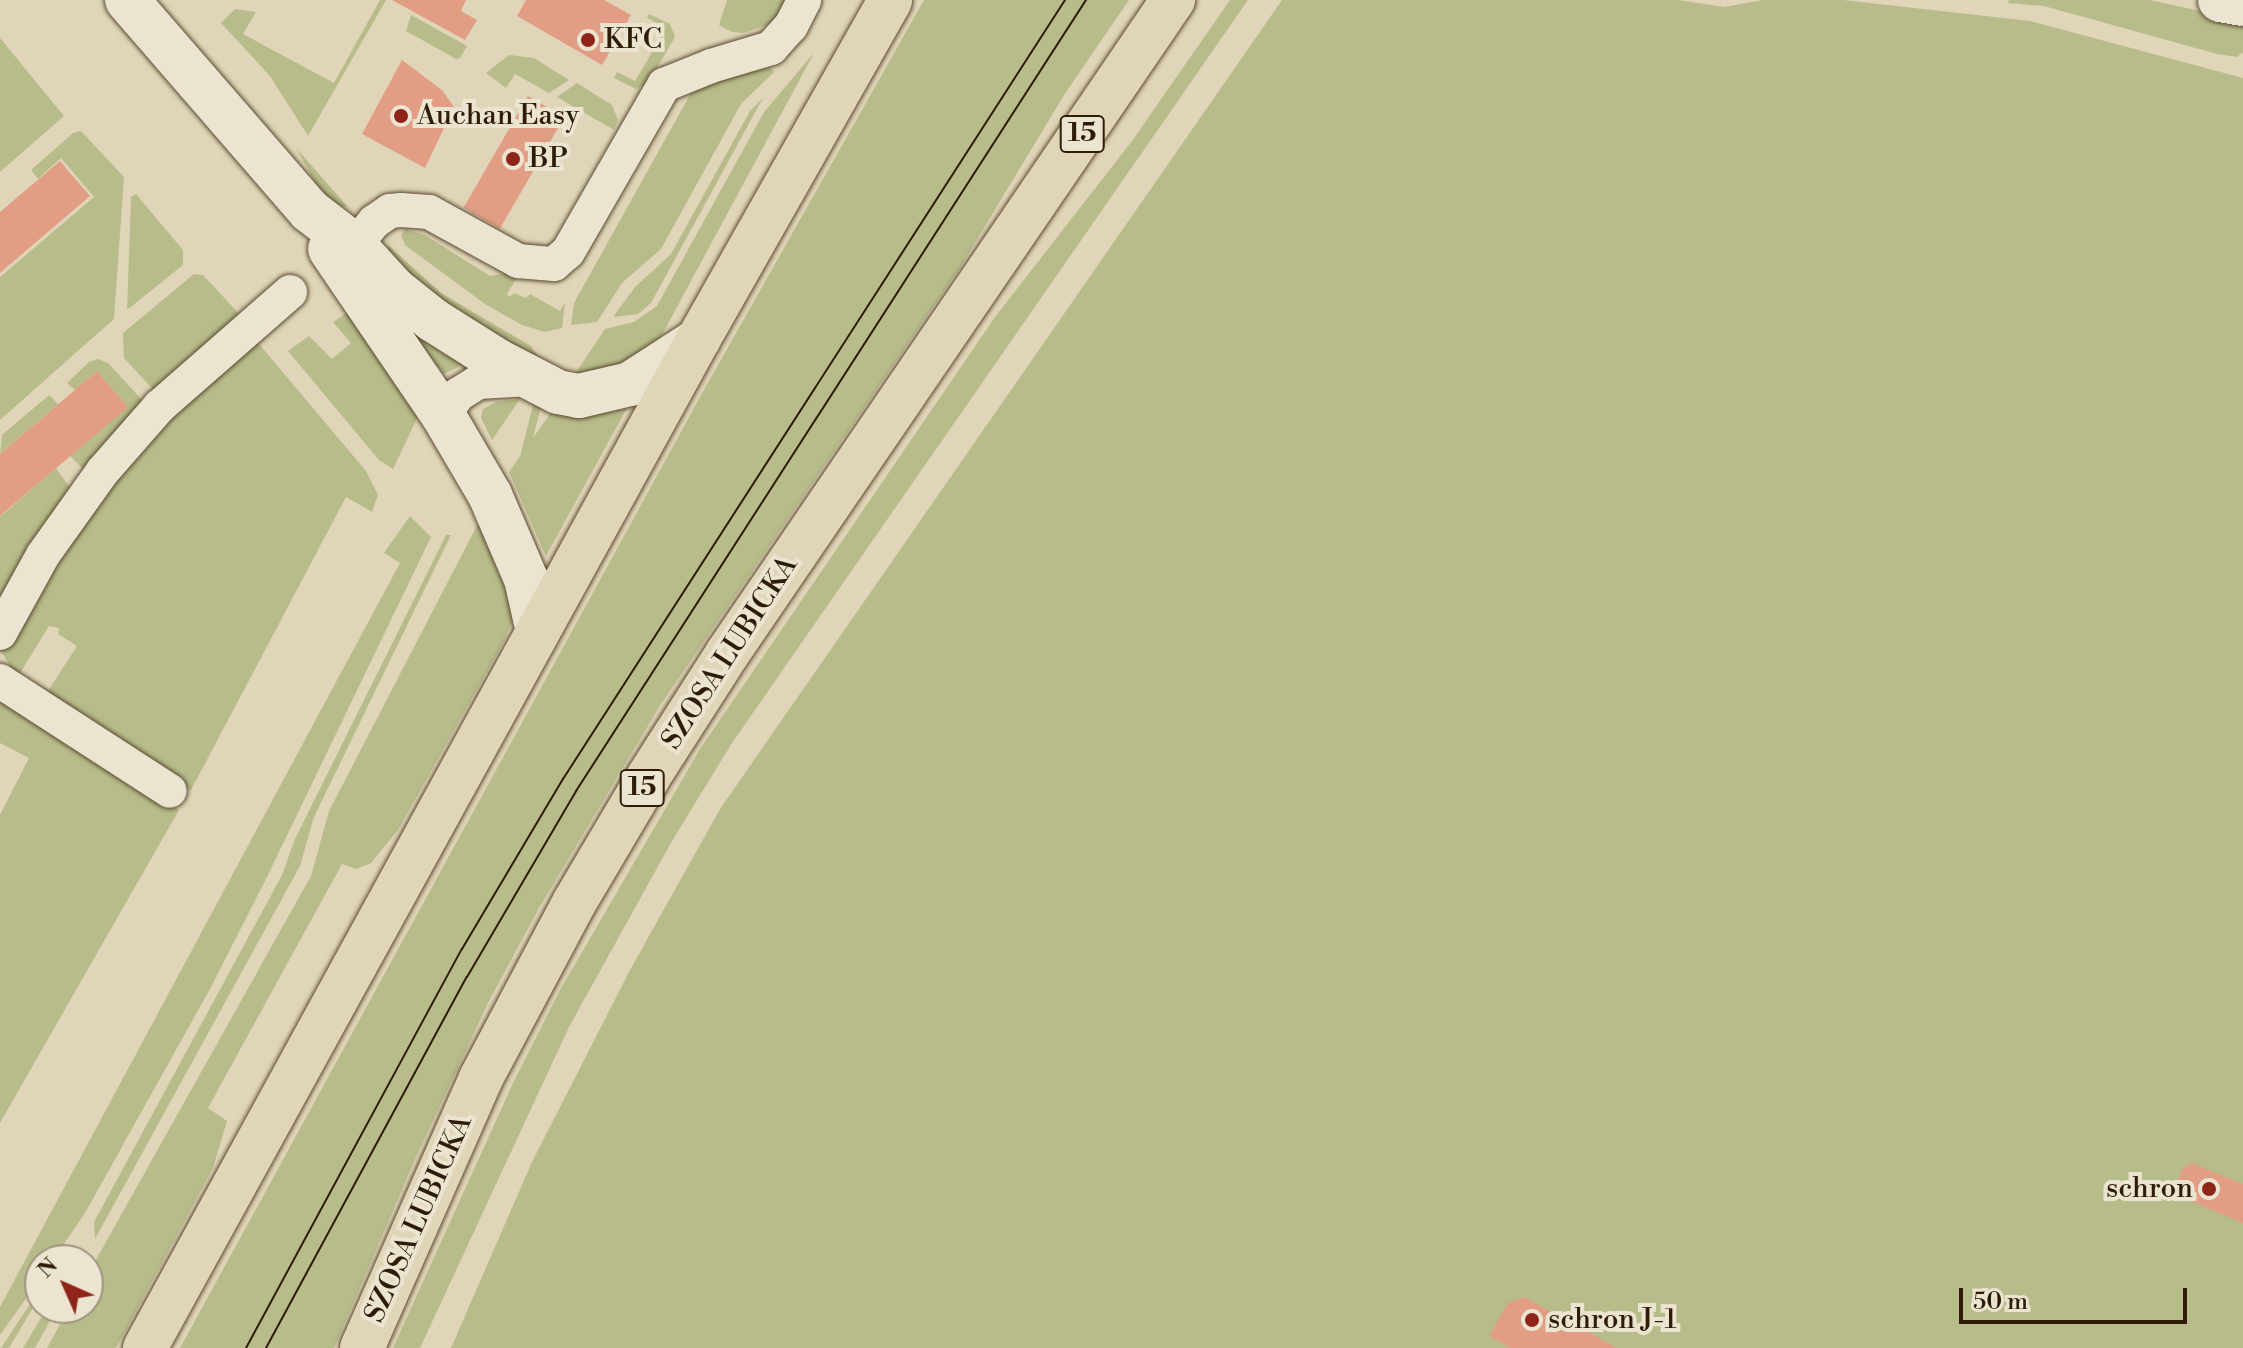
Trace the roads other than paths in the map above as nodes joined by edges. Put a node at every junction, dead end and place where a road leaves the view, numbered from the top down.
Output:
1 (127, 0) edge
2 (804, 0) edge
3 (890, 0) edge
4 (1173, 0) edge
5 (2220, 0) edge
6 (2243, 4) edge
7 (346, 256) junction
8 (290, 292) dead end
9 (698, 340) junction
10 (531, 379) junction
11 (443, 415) junction
12 (538, 632) junction
13 (0, 633) edge
14 (0, 681) edge
15 (170, 791) dead end
16 (145, 1348) edge
17 (362, 1348) edge

1 - 7 street
2 - 7 street
3 - 9 main road
4 - 17 main road, SZOSA LUBICKA / 15
5 - 6 street
7 - 10 street
7 - 11 street
8 - 13 street
9 - 10 street
9 - 12 main road
10 - 11 street
11 - 12 street
12 - 16 main road
14 - 15 street

